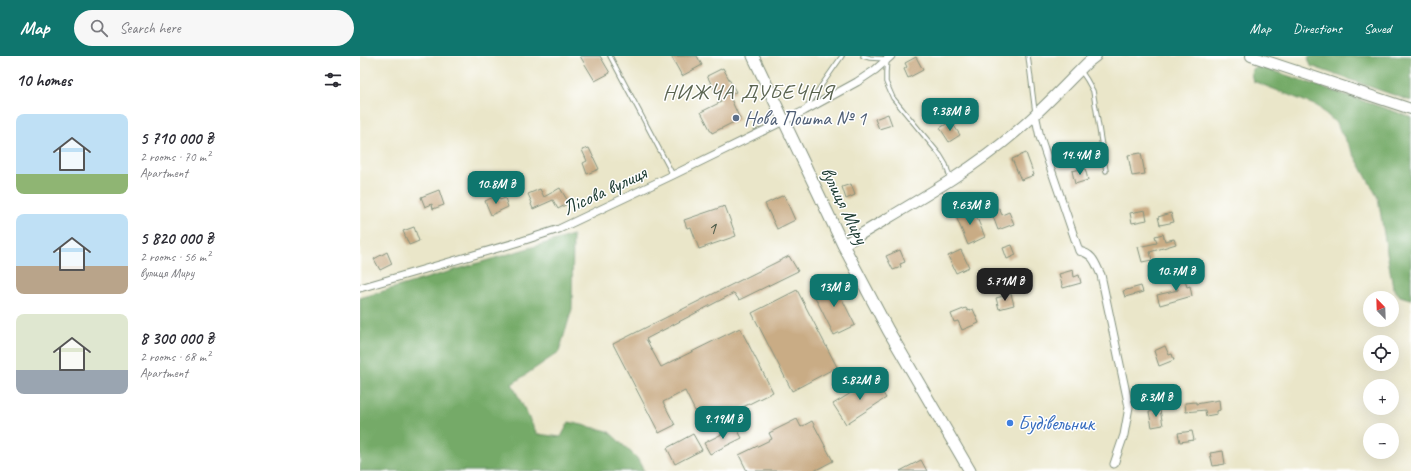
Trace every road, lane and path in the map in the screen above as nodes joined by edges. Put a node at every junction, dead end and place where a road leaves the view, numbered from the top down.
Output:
1 (610, 56) edge
2 (753, 56) edge
3 (842, 56) edge
4 (863, 56) edge
5 (1028, 56) edge
6 (1096, 56) edge
7 (1251, 56) edge
8 (889, 58) edge
9 (1080, 70) junction
10 (1411, 109) edge
11 (804, 111) junction
12 (1035, 114) junction
13 (784, 121) junction
14 (1106, 171) dead end
15 (673, 176) junction
16 (951, 180) junction
17 (843, 245) junction
18 (360, 288) edge
19 (1114, 464) dead end
20 (970, 471) edge

1 - 15 lane
2 - 13 main road, вулиця Миру
3 - 11 lane
4 - 8 lane
5 - 12 lane
6 - 9 street
7 - 10 street
8 - 11 street, Лісова вулиця
8 - 16 lane
9 - 12 street
9 - 14 lane
11 - 13 street, Лісова вулиця
12 - 16 street
12 - 19 street
13 - 15 street, Лісова вулиця
13 - 17 main road, вулиця Миру
15 - 18 street, Лісова вулиця
16 - 17 street
17 - 20 main road, вулиця Миру

